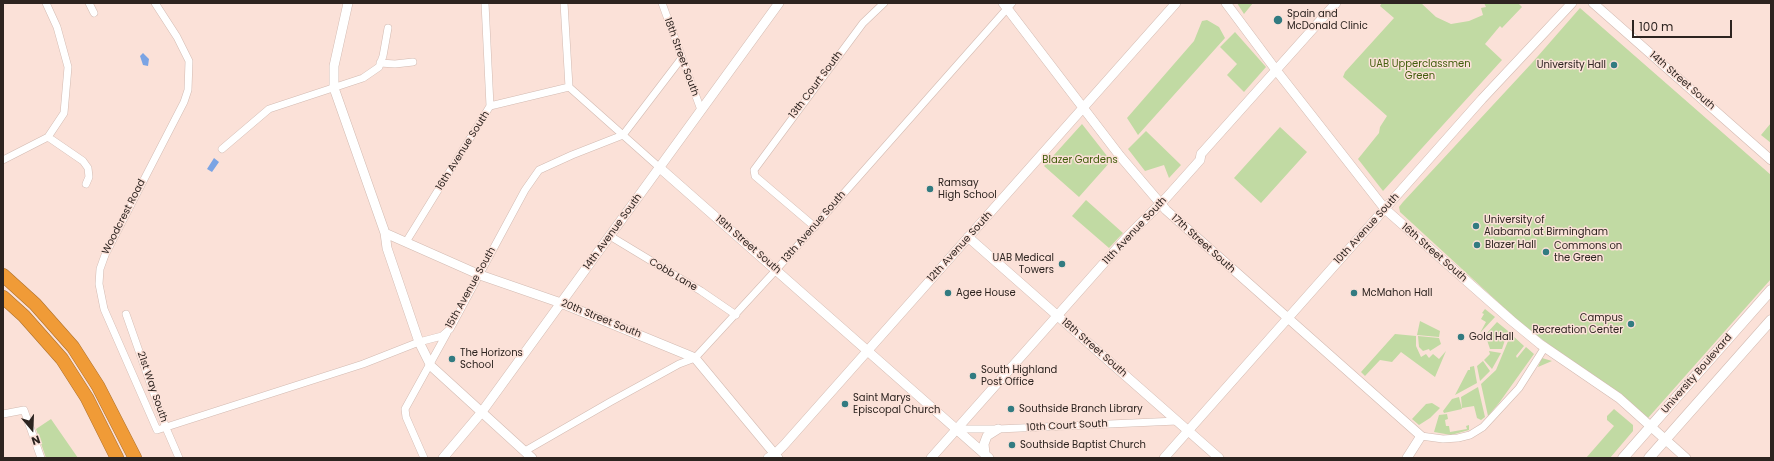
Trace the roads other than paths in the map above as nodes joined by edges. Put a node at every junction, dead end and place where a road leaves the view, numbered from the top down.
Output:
1 (46, 3) edge
2 (89, 3) edge
3 (155, 3) edge
4 (348, 3) edge
5 (485, 3) edge
6 (564, 3) edge
7 (662, 3) edge
8 (779, 3) edge
9 (884, 3) edge
10 (1176, 3) edge
11 (1226, 3) edge
12 (1336, 3) edge
13 (1572, 3) edge
14 (1593, 3) edge
15 (1008, 5) edge
16 (94, 13) dead end
17 (388, 28) dead end
18 (681, 59) junction
19 (413, 62) dead end
20 (380, 63) junction
21 (1276, 70) junction
22 (569, 87) junction
23 (334, 88) junction
24 (490, 106) junction
25 (1083, 107) junction
26 (701, 110) junction
27 (623, 135) junction
28 (48, 137) junction
29 (222, 149) dead end
30 (3, 160) edge
31 (1771, 160) edge
32 (660, 168) junction
33 (86, 184) dead end
34 (1160, 204) junction
35 (1385, 209) junction
36 (815, 227) junction
37 (385, 234) junction
38 (610, 236) junction
39 (968, 237) junction
40 (406, 242) junction
41 (776, 270) junction
42 (3, 275) edge
43 (480, 275) junction
44 (1771, 290) edge
45 (3, 297) edge
46 (561, 303) junction
47 (126, 314) dead end
48 (736, 315) junction
49 (1057, 316) junction
50 (1287, 318) junction
51 (1771, 320) edge
52 (450, 329) junction
53 (419, 342) junction
54 (1545, 347) junction
55 (868, 351) junction
56 (695, 358) junction
57 (431, 366) junction
58 (481, 412) junction
59 (3, 414) edge
60 (1177, 421) junction
61 (1651, 426) junction
62 (166, 428) junction
63 (956, 429) junction
64 (998, 429) junction
65 (1188, 431) junction
66 (1421, 436) junction
67 (1666, 439) junction
68 (525, 451) junction
69 (987, 456) edge
70 (774, 457) edge
71 (40, 458) edge
72 (117, 458) edge
73 (135, 458) edge
74 (179, 458) edge
75 (424, 458) edge
76 (443, 458) edge
77 (532, 458) edge
78 (931, 458) edge
79 (1164, 458) edge
80 (1219, 458) edge
81 (1407, 458) edge
82 (1623, 458) edge
83 (1649, 458) edge
84 (1686, 458) edge

1 - 28 street
2 - 16 street
3 - 62 street, Woodcrest Road
4 - 23 street
5 - 24 street, 16th Avenue South
6 - 22 street
7 - 18 street, 18th Street South
8 - 26 street, 14th Avenue South
9 - 36 street, 13th Court South
10 - 25 street, 12th Avenue South
11 - 21 street, 16th Street South
12 - 21 street, 11th Avenue South
13 - 35 street, 10th Avenue South
14 - 31 street, 14th Street South
15 - 25 street, 17th Street South
15 - 36 street, 13th Avenue South
17 - 20 street
18 - 26 street, 18th Street South
18 - 27 street
19 - 20 street
20 - 23 street
21 - 34 street, 11th Avenue South
21 - 35 street, 16th Street South
22 - 24 street
22 - 27 street, 19th Street South
23 - 29 street
23 - 37 street
24 - 40 street, 16th Avenue South
25 - 34 street, 17th Street South
25 - 39 street, 12th Avenue South
26 - 32 street, 14th Avenue South
27 - 32 street, 19th Street South
27 - 43 street, 15th Avenue South
28 - 30 street
28 - 33 street
32 - 38 street, 14th Avenue South
32 - 41 street, 19th Street South
34 - 49 street, 11th Avenue South
34 - 50 street, 17th Street South
35 - 50 street, 10th Avenue South
35 - 54 street, 16th Street South
36 - 41 street, 13th Avenue South
37 - 40 street, 20th Street South
37 - 53 street
38 - 46 street, 14th Avenue South
38 - 48 street, Cobb Lane
39 - 49 street, 18th Street South
39 - 55 street, 12th Avenue South
40 - 43 street, 20th Street South
41 - 48 street, 13th Avenue South
41 - 55 street, 19th Street South
42 - 73 highway
43 - 46 street, 20th Street South
43 - 52 street, 15th Avenue South
44 - 61 main road, University Boulevard
45 - 72 highway
46 - 56 street, 20th Street South
46 - 58 street, 14th Avenue South
47 - 62 street, 21st Way South
48 - 56 street, 13th Avenue South
49 - 60 street, 18th Street South
49 - 63 street, 11th Avenue South
50 - 65 street, 10th Avenue South
50 - 66 street, 17th Street South
51 - 67 main road, University Boulevard
52 - 53 street, 15th Avenue South
52 - 57 street
53 - 57 street
53 - 62 street, 15th Avenue South
54 - 61 street, 16th Street South
54 - 66 street
55 - 63 street, 19th Street South
55 - 70 street, 12th Avenue South
56 - 68 street, 13th Avenue South
56 - 70 street, 20th Street South
57 - 58 street
57 - 75 street
58 - 68 street
58 - 76 street, 14th Avenue South
59 - 71 street
60 - 64 street, 10th Court South
60 - 65 street, 18th Street South
61 - 67 street, 16th Street South
61 - 82 main road, University Boulevard
62 - 74 street, 21st Way South
63 - 64 street, 10th Court South
63 - 69 street, 19th Street South
63 - 78 street, 11th Avenue South
64 - 69 street
65 - 79 street, 10th Avenue South
65 - 80 street, 18th Street South
66 - 81 street
67 - 83 main road, University Boulevard
67 - 84 street, 16th Street South
68 - 77 street

